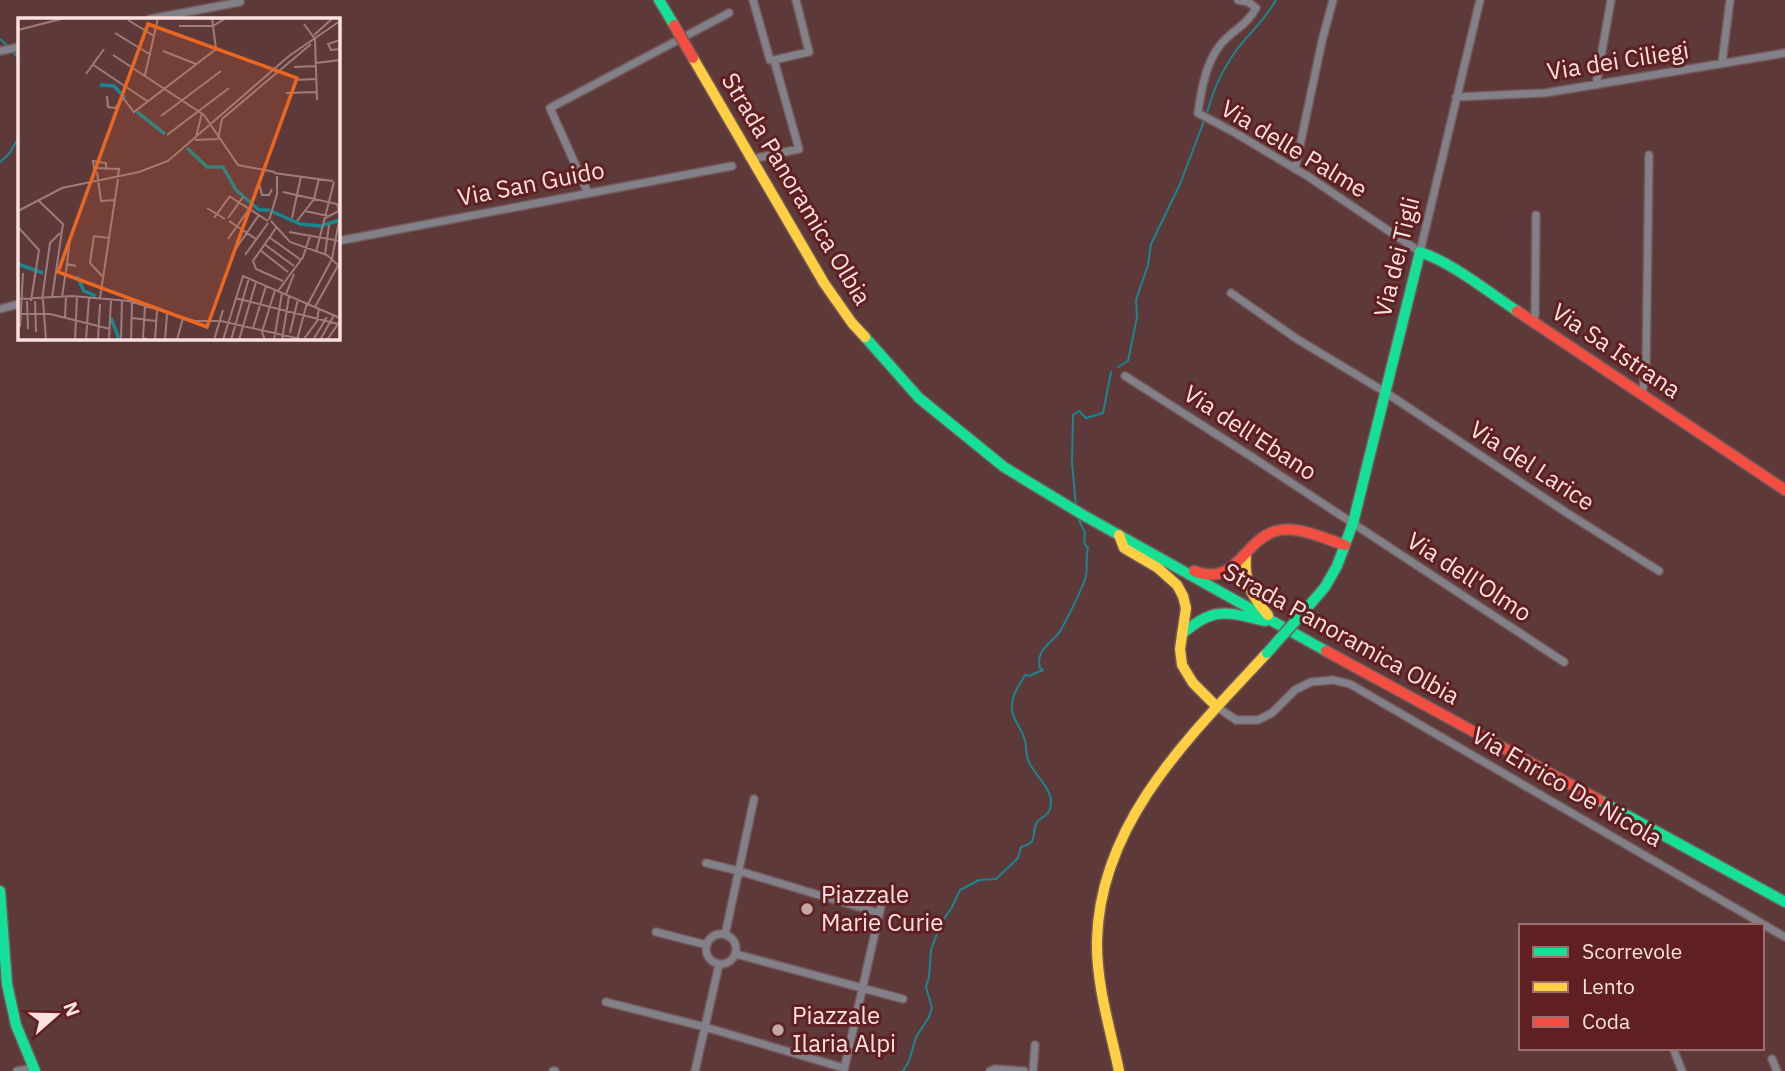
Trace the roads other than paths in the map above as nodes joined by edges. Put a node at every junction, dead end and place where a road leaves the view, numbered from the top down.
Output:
1 (659, 0) edge
2 (753, 0) edge
3 (796, 0) edge
4 (1238, 0) edge
5 (1333, 0) edge
6 (1480, 0) edge
7 (1611, 0) edge
8 (1730, 0) edge
9 (240, 2) dead end
10 (729, 13) dead end
11 (155, 18) edge
12 (18, 47) edge
13 (3, 50) edge
14 (1785, 53) edge
15 (774, 60) junction
16 (1722, 64) junction
17 (1596, 85) junction
18 (1456, 97) junction
19 (1650, 155) dead end
20 (752, 159) junction
21 (732, 166) dead end
22 (1295, 169) junction
23 (588, 193) junction
24 (1536, 215) dead end
25 (340, 240) edge
26 (1420, 252) junction
27 (1231, 293) dead end
28 (18, 304) edge
29 (0, 309) edge
30 (1533, 321) junction
31 (1125, 376) dead end
32 (1385, 392) junction
33 (1642, 393) junction
34 (1785, 490) edge
35 (1353, 523) junction
36 (1117, 534) junction
37 (1134, 543) junction
38 (1345, 545) junction
39 (1246, 554) junction
40 (1659, 571) dead end
41 (1275, 623) junction
42 (1182, 635) junction
43 (1564, 662) dead end
44 (1217, 707) junction
45 (754, 799) dead end
46 (706, 863) dead end
47 (739, 871) junction
48 (0, 891) edge
49 (0, 900) edge
50 (1785, 902) edge
51 (1763, 924) edge
52 (1764, 925) edge
53 (656, 932) dead end
54 (725, 935) junction
55 (1785, 937) edge
56 (707, 945) junction
57 (736, 954) junction
58 (3, 958) edge
59 (720, 964) junction
60 (862, 988) junction
61 (903, 999) dead end
62 (606, 1002) dead end
63 (705, 1027) junction
64 (1035, 1045) dead end
65 (1674, 1050) edge
66 (1772, 1059) dead end
67 (34, 1069) edge
68 (844, 1070) edge
69 (17, 1071) edge
70 (695, 1071) edge
71 (990, 1071) edge
72 (1024, 1071) edge
73 (1033, 1071) edge
74 (1119, 1071) edge
75 (1682, 1071) edge
76 (1777, 1071) edge

1 - 20 main road, Strada Panoramica Olbia, bridge
2 - 15 street
3 - 15 street
4 - 22 street, Via delle Palme
5 - 22 street
6 - 18 street, Via dei Tigli
7 - 17 street
8 - 16 street
9 - 11 street
10 - 23 street
12 - 13 street
14 - 16 street, Via dei Ciliegi
15 - 20 street
16 - 17 street, Via dei Ciliegi
17 - 18 street, Via dei Ciliegi
18 - 26 street, Via dei Tigli
19 - 33 street
20 - 36 main road, Strada Panoramica Olbia
21 - 23 street, Via San Guido
22 - 26 street, Via delle Palme
23 - 25 street, Via San Guido
24 - 30 street
26 - 30 main road, Via Sa Istrana
26 - 32 main road, Via dei Tigli
27 - 32 street, Via del Larice
28 - 29 street
30 - 33 main road, Via Sa Istrana
31 - 35 street, Via dell'Ebano
32 - 35 main road, Via dei Tigli
32 - 40 street, Via del Larice
33 - 34 main road, Via Sa Istrana
35 - 38 main road, Via dei Tigli
35 - 43 street, Via dell'Olmo
36 - 37 main road, Strada Panoramica Olbia
36 - 42 main road
37 - 39 main road
37 - 41 main road, Strada Panoramica Olbia
38 - 39 main road
38 - 44 main road, Via dei Tigli, bridge
39 - 41 main road
41 - 42 main road
41 - 50 main road, Strada Panoramica Olbia
42 - 44 main road
44 - 51 street, Via Enrico De Nicola
44 - 74 main road, Via dei Tigli
45 - 47 street
46 - 47 street
47 - 54 street
47 - 60 street
48 - 49 main road
49 - 58 main road
52 - 55 street, Via Enrico De Nicola
53 - 56 street
54 - 56 street
54 - 57 street
56 - 59 street
57 - 59 street
57 - 60 street
58 - 67 main road
59 - 63 street
60 - 61 street
60 - 68 street
62 - 63 street
63 - 68 street
63 - 70 street
64 - 73 street
65 - 75 street
66 - 76 street
67 - 69 street
71 - 72 street

